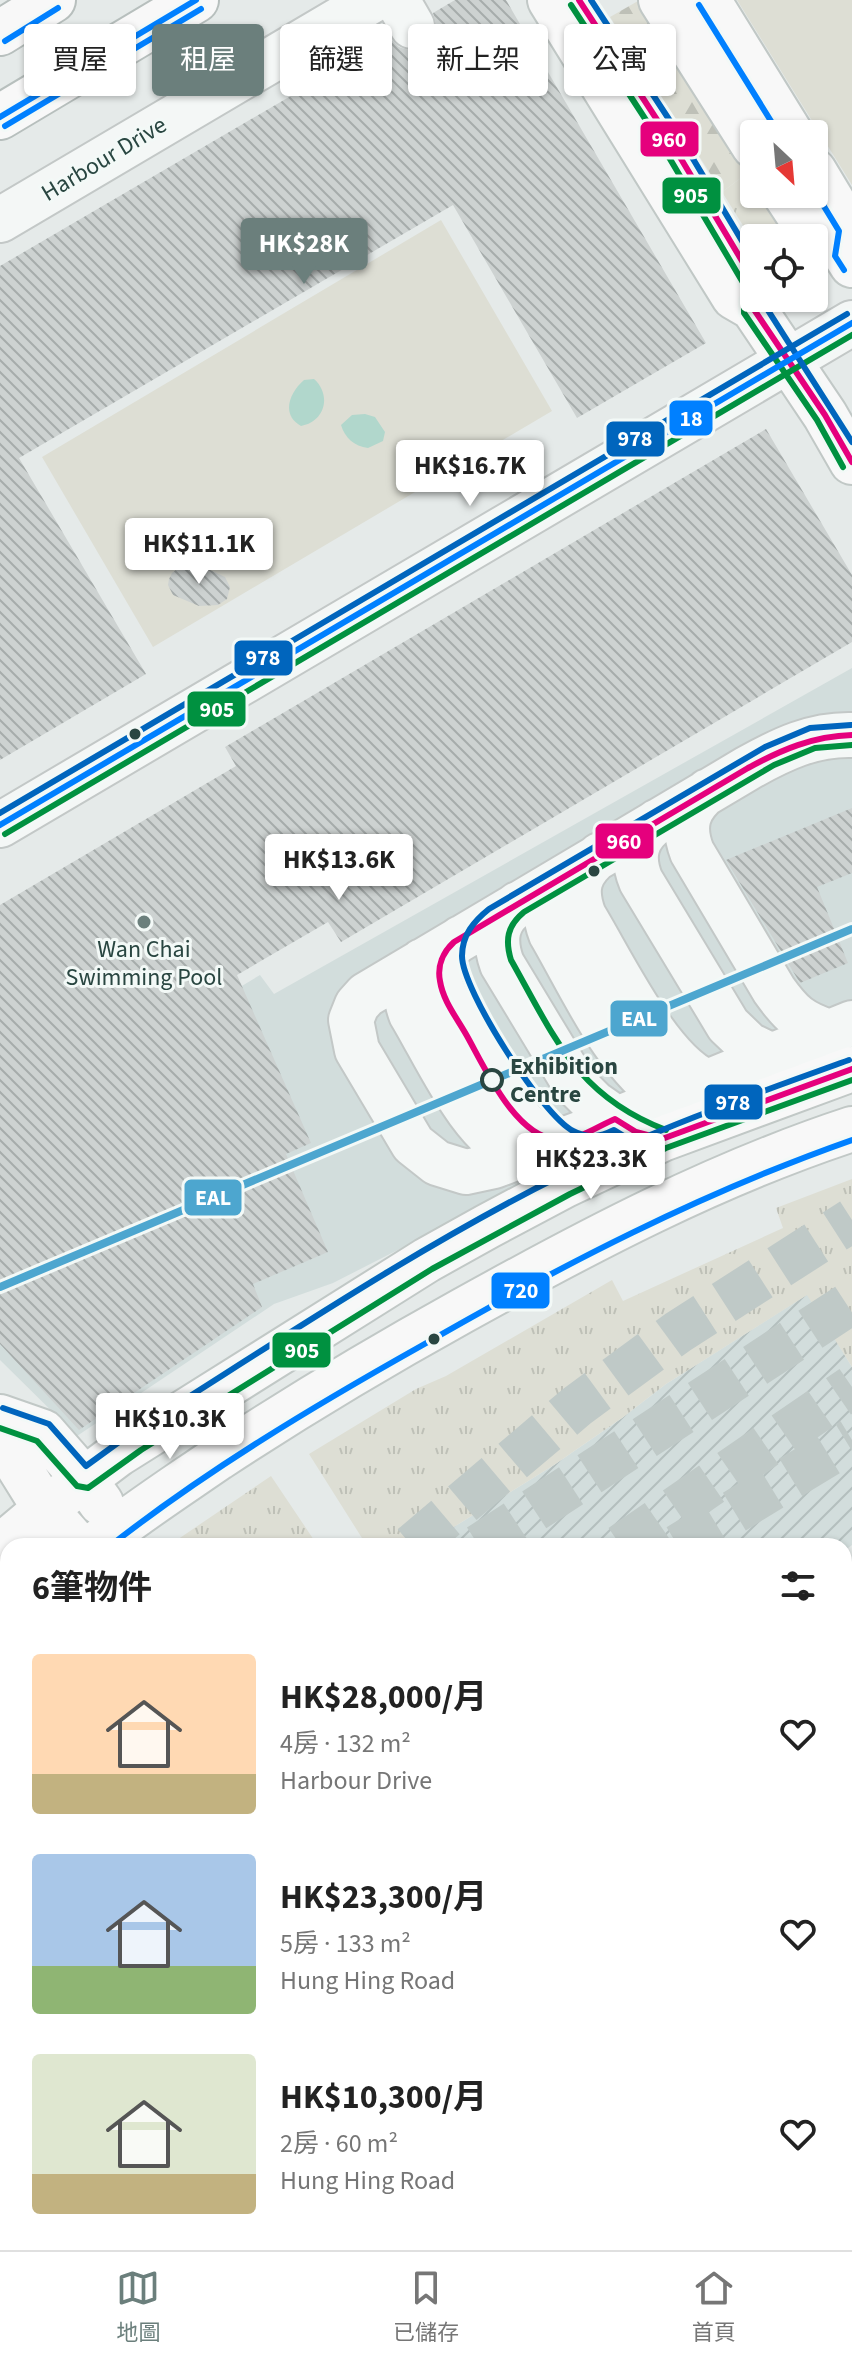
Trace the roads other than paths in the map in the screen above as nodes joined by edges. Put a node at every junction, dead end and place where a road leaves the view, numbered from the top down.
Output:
1 (53, 0) edge
2 (196, 0) edge
3 (373, 0) edge
4 (550, 0) edge
5 (579, 0) edge
6 (661, 0) edge
7 (708, 0) edge
8 (0, 33) edge
9 (0, 117) edge
10 (782, 120) edge
11 (740, 124) edge
12 (828, 194) edge
13 (796, 208) edge
14 (0, 220) edge
15 (829, 248) edge
16 (740, 269) edge
17 (740, 296) edge
18 (763, 312) edge
19 (852, 323) edge
20 (787, 360) junction
21 (852, 462) edge
22 (852, 735) edge
23 (0, 825) edge
24 (587, 863) junction
25 (406, 970) junction
26 (784, 1051) edge
27 (852, 1069) edge
28 (623, 1122) junction
29 (852, 1129) edge
30 (507, 1161) junction
31 (1, 1418) edge
32 (84, 1479) junction
33 (45, 1509) junction
34 (106, 1536) edge
35 (11, 1538) edge
36 (71, 1538) edge

1 - 8 main road
2 - 9 main road
3 - 14 street, Harbour Drive
4 - 17 main road
5 - 16 main road
6 - 11 main road
7 - 10 main road
12 - 15 main road
13 - 15 main road
18 - 20 main road
19 - 20 street
20 - 21 main road
20 - 23 street
22 - 24 street
24 - 25 street
24 - 26 street
24 - 26 street
24 - 26 street
24 - 28 street
24 - 28 street
24 - 28 street
25 - 30 street
25 - 30 street
26 - 28 street
27 - 28 main road
28 - 30 street
28 - 32 main road
29 - 34 main road
31 - 32 main road
31 - 33 main road
32 - 33 main road
32 - 34 main road
33 - 35 main road
33 - 36 main road

